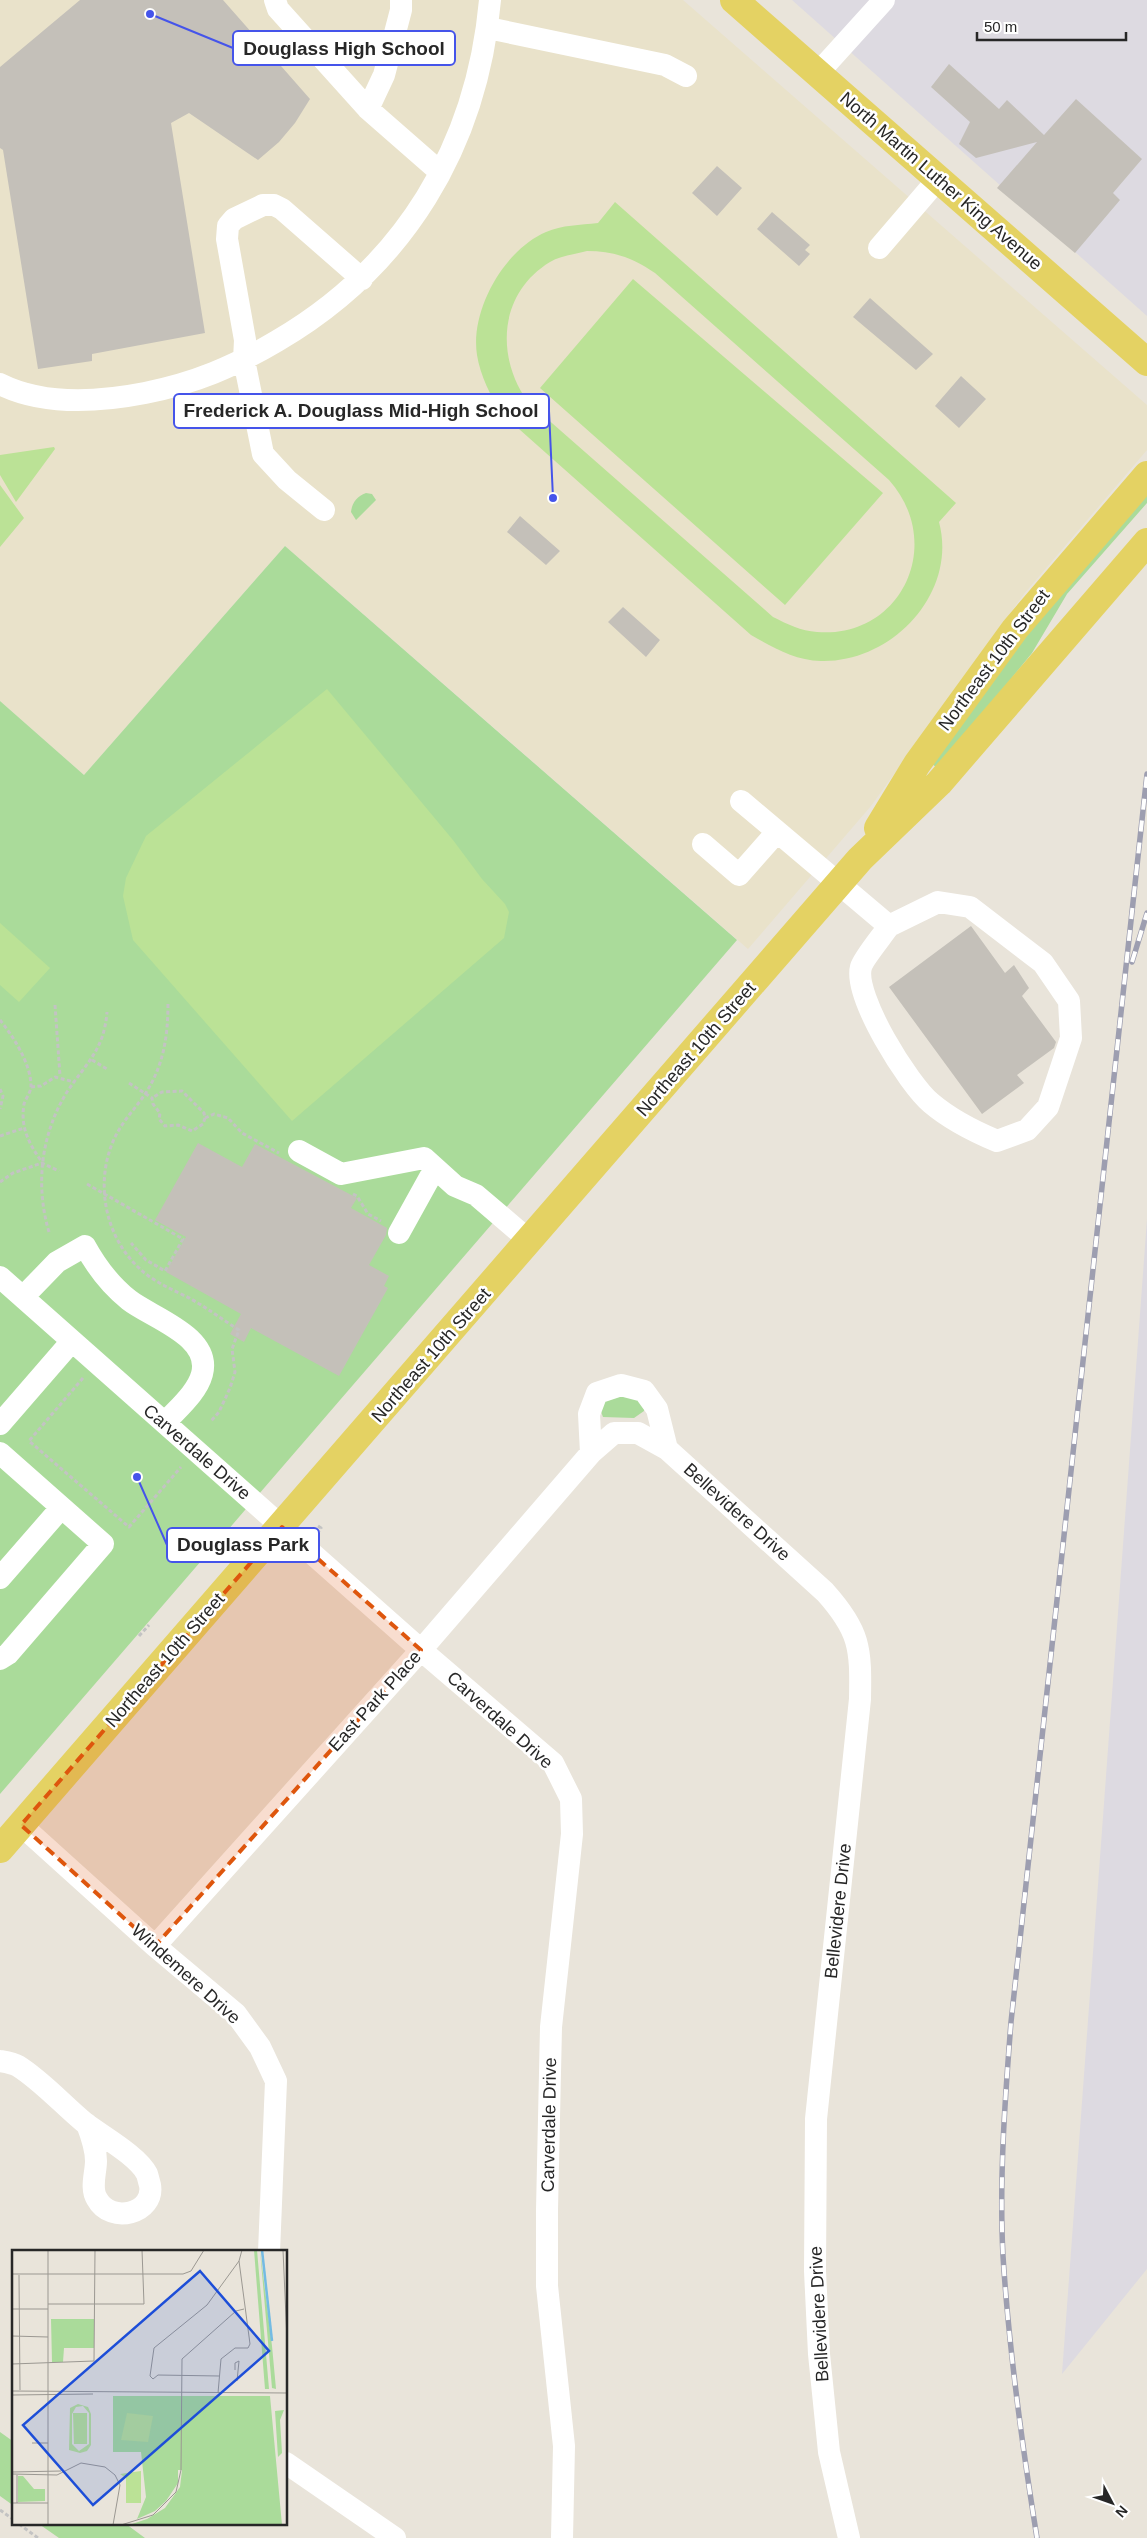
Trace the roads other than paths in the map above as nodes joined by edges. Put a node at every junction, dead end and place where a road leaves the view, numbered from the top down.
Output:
1 (275, 0) edge
2 (401, 0) edge
3 (490, 0) edge
4 (734, 0) edge
5 (884, 0) edge
6 (488, 28) junction
7 (818, 73) junction
8 (686, 76) dead end
9 (368, 109) junction
10 (440, 172) junction
11 (939, 178) junction
12 (879, 248) dead end
13 (362, 279) junction
14 (244, 360) junction
15 (1147, 362) edge
16 (0, 384) edge
17 (1147, 474) edge
18 (324, 510) dead end
19 (1147, 542) edge
20 (742, 802) dead end
21 (778, 832) junction
22 (703, 844) dead end
23 (860, 860) junction
24 (838, 884) junction
25 (888, 926) junction
26 (299, 1151) dead end
27 (435, 1168) junction
28 (400, 1233) dead end
29 (530, 1241) junction
30 (0, 1277) edge
31 (23, 1297) junction
32 (72, 1341) junction
33 (165, 1423) junction
34 (0, 1424) edge
35 (667, 1449) junction
36 (0, 1453) edge
37 (591, 1453) junction
38 (61, 1508) junction
39 (282, 1526) junction
40 (0, 1578) edge
41 (421, 1650) junction
42 (0, 1659) edge
43 (21, 1825) junction
44 (0, 1849) edge
45 (155, 1946) junction
46 (0, 2061) edge
47 (87, 2124) dead end
48 (269, 2250) edge
49 (288, 2460) edge
50 (395, 2538) edge
51 (562, 2538) edge
52 (849, 2538) edge

1 - 9 street
2 - 9 street
3 - 6 street
4 - 7 main road, North Martin Luther King Avenue
5 - 7 street
6 - 8 street
6 - 10 street
7 - 11 main road, North Martin Luther King Avenue
9 - 10 street
10 - 13 street
11 - 12 street
11 - 15 main road, North Martin Luther King Avenue
13 - 14 street
13 - 14 street
14 - 16 street
14 - 18 street
17 - 23 main road, Northeast 10th Street
19 - 23 main road, Northeast 10th Street
20 - 21 street
21 - 22 street
21 - 24 street
23 - 24 main road, Northeast 10th Street
24 - 25 street
24 - 29 main road, Northeast 10th Street
25 - 25 street
26 - 27 street
27 - 28 street
27 - 29 street
29 - 39 main road, Northeast 10th Street
30 - 31 street, Carverdale Drive
31 - 32 street, Carverdale Drive
31 - 33 street
32 - 33 street, Carverdale Drive
32 - 34 street
33 - 39 street, Carverdale Drive
35 - 37 street, East Park Place
35 - 37 street, Bellevidere Drive
35 - 52 street, Bellevidere Drive
36 - 38 street
37 - 41 street, East Park Place
38 - 40 street
38 - 42 street
39 - 41 street, Carverdale Drive
39 - 43 main road, Northeast 10th Street
41 - 45 street, East Park Place
41 - 51 street, Carverdale Drive
43 - 44 main road, Northeast 10th Street
43 - 45 street, Windemere Drive
45 - 48 street, Windemere Drive
46 - 47 street
49 - 50 street

